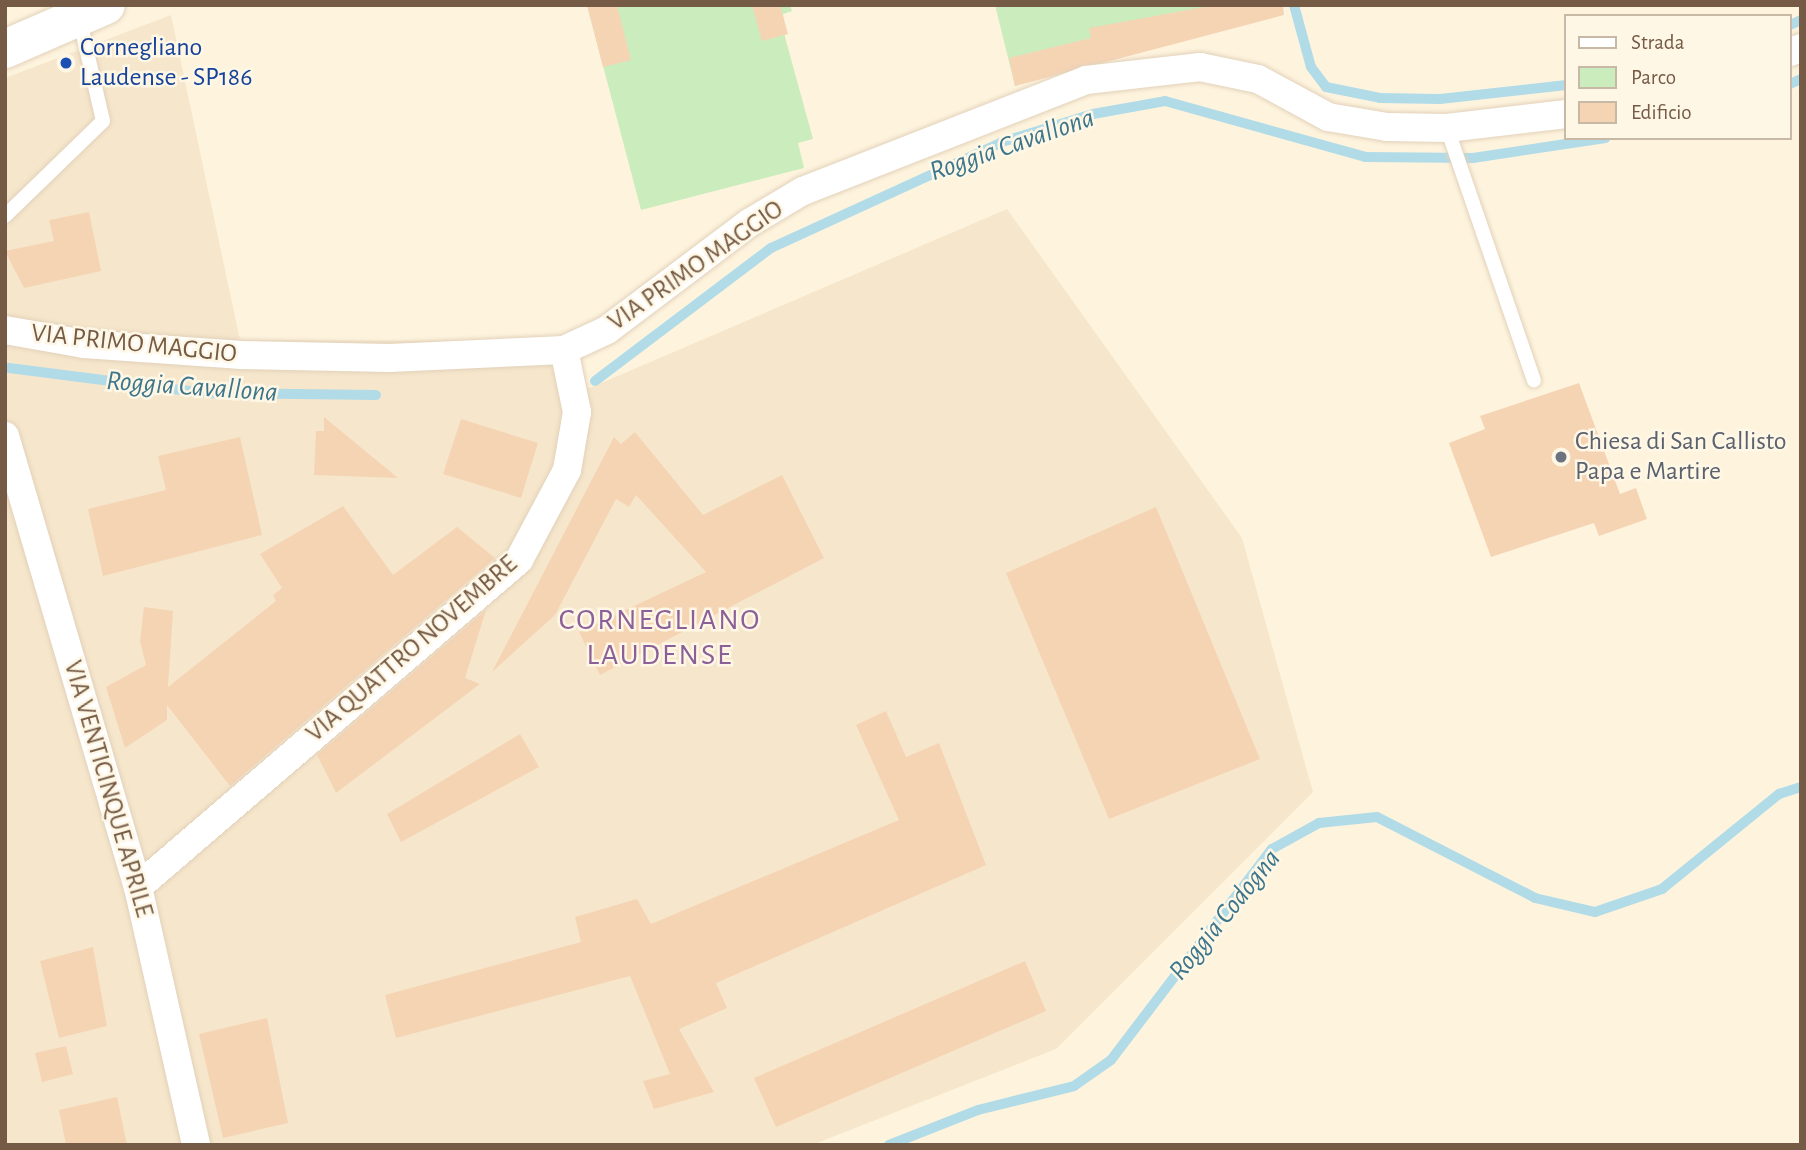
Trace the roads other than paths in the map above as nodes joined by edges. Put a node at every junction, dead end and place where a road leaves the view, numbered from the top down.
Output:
1 (93, 11) edge
2 (5, 49) edge
3 (1564, 114) edge
4 (1447, 128) junction
5 (5, 216) edge
6 (5, 330) edge
7 (564, 350) junction
8 (1534, 380) dead end
9 (5, 436) edge
10 (138, 887) junction
11 (197, 1145) edge

1 - 2 main road
1 - 5 lane
3 - 4 street, VIA PRIMO MAGGIO
4 - 7 street, VIA PRIMO MAGGIO
4 - 8 lane
6 - 7 street, VIA PRIMO MAGGIO
7 - 10 street, VIA QUATTRO NOVEMBRE
9 - 10 street, VIA VENTICINQUE APRILE
10 - 11 street, VIA VENTICINQUE APRILE

